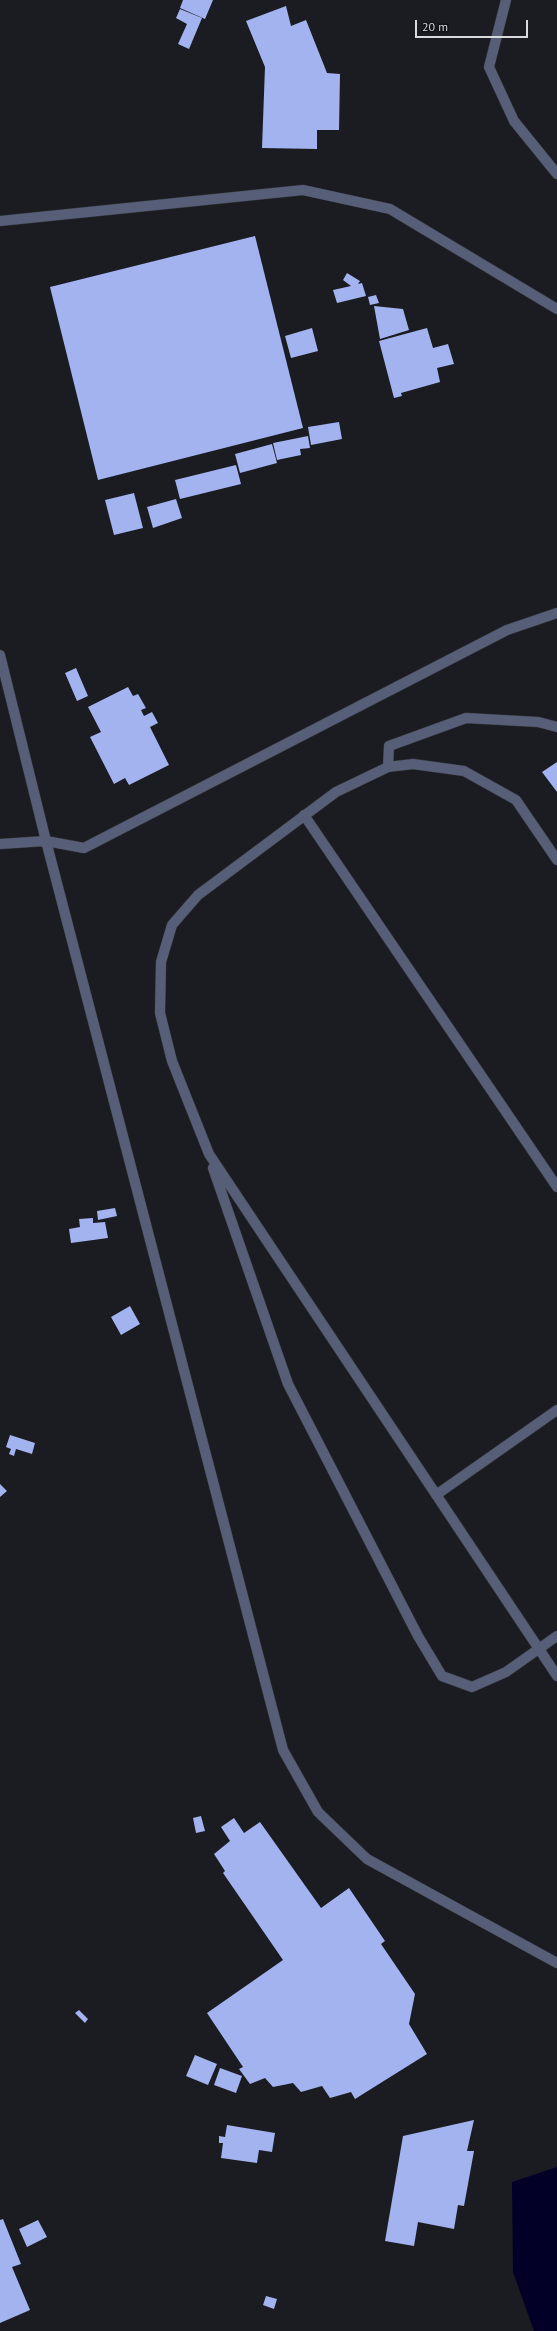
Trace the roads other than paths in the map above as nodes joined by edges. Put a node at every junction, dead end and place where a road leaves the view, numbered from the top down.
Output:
1 (506, 0) edge
2 (557, 174) edge
3 (0, 221) edge
4 (557, 308) edge
5 (557, 613) edge
6 (0, 655) edge
7 (557, 727) edge
8 (388, 768) junction
9 (304, 815) junction
10 (46, 841) junction
11 (0, 844) edge
12 (557, 860) edge
13 (209, 1154) junction
14 (557, 1187) edge
15 (557, 1410) edge
16 (436, 1495) junction
17 (557, 1636) edge
18 (539, 1648) junction
19 (557, 1676) edge
20 (557, 1963) edge

1 - 2 street
3 - 4 street
5 - 10 street
6 - 10 street
7 - 8 street
8 - 9 street
8 - 12 street
9 - 13 street
9 - 14 street
10 - 11 street
10 - 20 street
13 - 16 street
13 - 18 street
15 - 16 street
16 - 18 street
17 - 18 street
18 - 19 street

